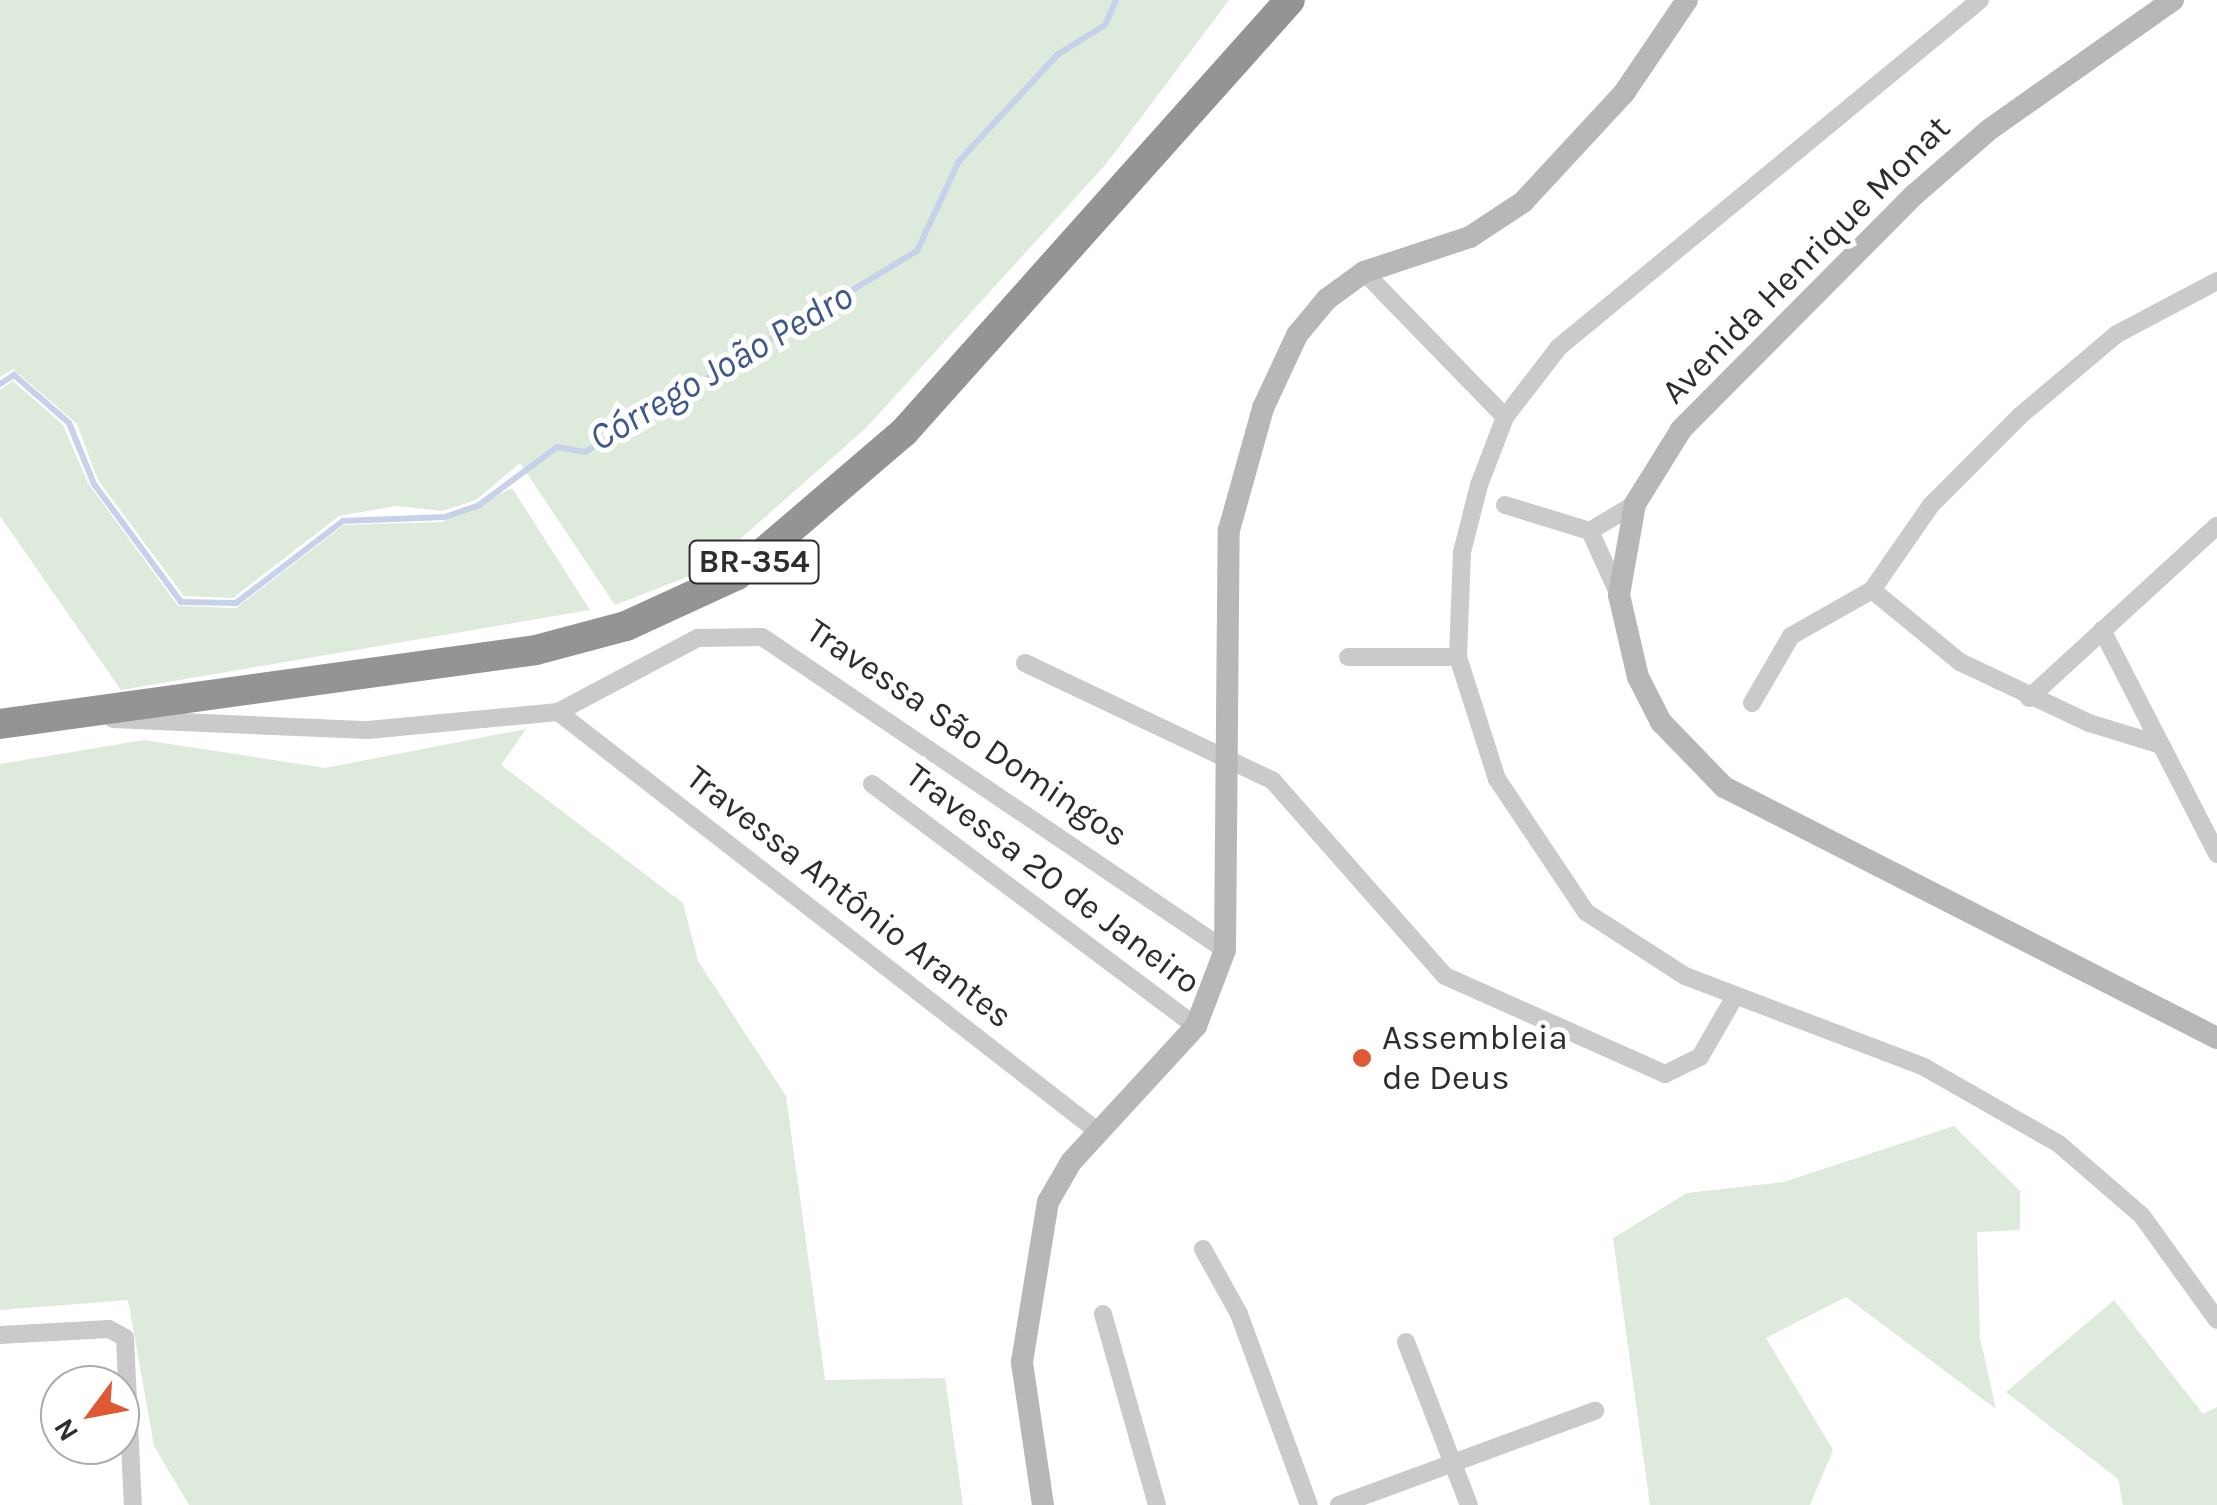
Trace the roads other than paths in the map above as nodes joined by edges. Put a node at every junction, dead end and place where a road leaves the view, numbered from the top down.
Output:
1 (1290, 0) edge
2 (1687, 0) edge
3 (1980, 0) edge
4 (2173, 0) edge
5 (1364, 272) junction
6 (2217, 281) edge
7 (1505, 417) junction
8 (1636, 504) junction
9 (1505, 505) dead end
10 (2217, 526) edge
11 (1590, 530) junction
12 (1872, 590) junction
13 (1619, 595) junction
14 (2102, 630) junction
15 (1348, 657) dead end
16 (1458, 657) junction
17 (1024, 662) dead end
18 (2029, 698) junction
19 (1752, 703) dead end
20 (558, 712) junction
21 (72, 716) junction
22 (0, 724) edge
23 (2161, 745) junction
24 (1232, 760) junction
25 (872, 784) dead end
26 (2217, 854) edge
27 (1225, 950) junction
28 (1734, 998) junction
29 (1196, 1026) junction
30 (2217, 1038) edge
31 (1100, 1133) junction
32 (1204, 1249) dead end
33 (1104, 1314) dead end
34 (2217, 1320) edge
35 (0, 1334) edge
36 (1406, 1342) dead end
37 (1594, 1411) dead end
38 (1455, 1466) junction
39 (133, 1505) edge
40 (1043, 1505) edge
41 (1157, 1505) edge
42 (1309, 1505) edge
43 (1338, 1505) edge
44 (1469, 1505) edge

1 - 21 highway, BR-354
2 - 5 street
3 - 7 street
4 - 8 street, Avenida Henrique Monat
5 - 7 street
5 - 24 street
6 - 12 street
7 - 16 street
8 - 11 street
8 - 13 street, Avenida Henrique Monat
9 - 11 street
10 - 14 street
11 - 13 street
12 - 18 street
12 - 19 street
13 - 30 street, Avenida Henrique Monat
14 - 18 street
14 - 23 street
15 - 16 street
16 - 28 street
17 - 24 street
18 - 23 street
20 - 21 street, Travessa São Domingos
20 - 27 street, Travessa São Domingos
20 - 31 street, Travessa Antônio Arantes
21 - 22 highway, BR-354
23 - 26 street
24 - 27 street
24 - 28 street
25 - 29 street, Travessa 20 de Janeiro
27 - 29 street
28 - 34 street
29 - 31 street
31 - 40 street
32 - 42 street
33 - 41 street
35 - 39 street
36 - 38 street
37 - 38 street
38 - 43 street
38 - 44 street

